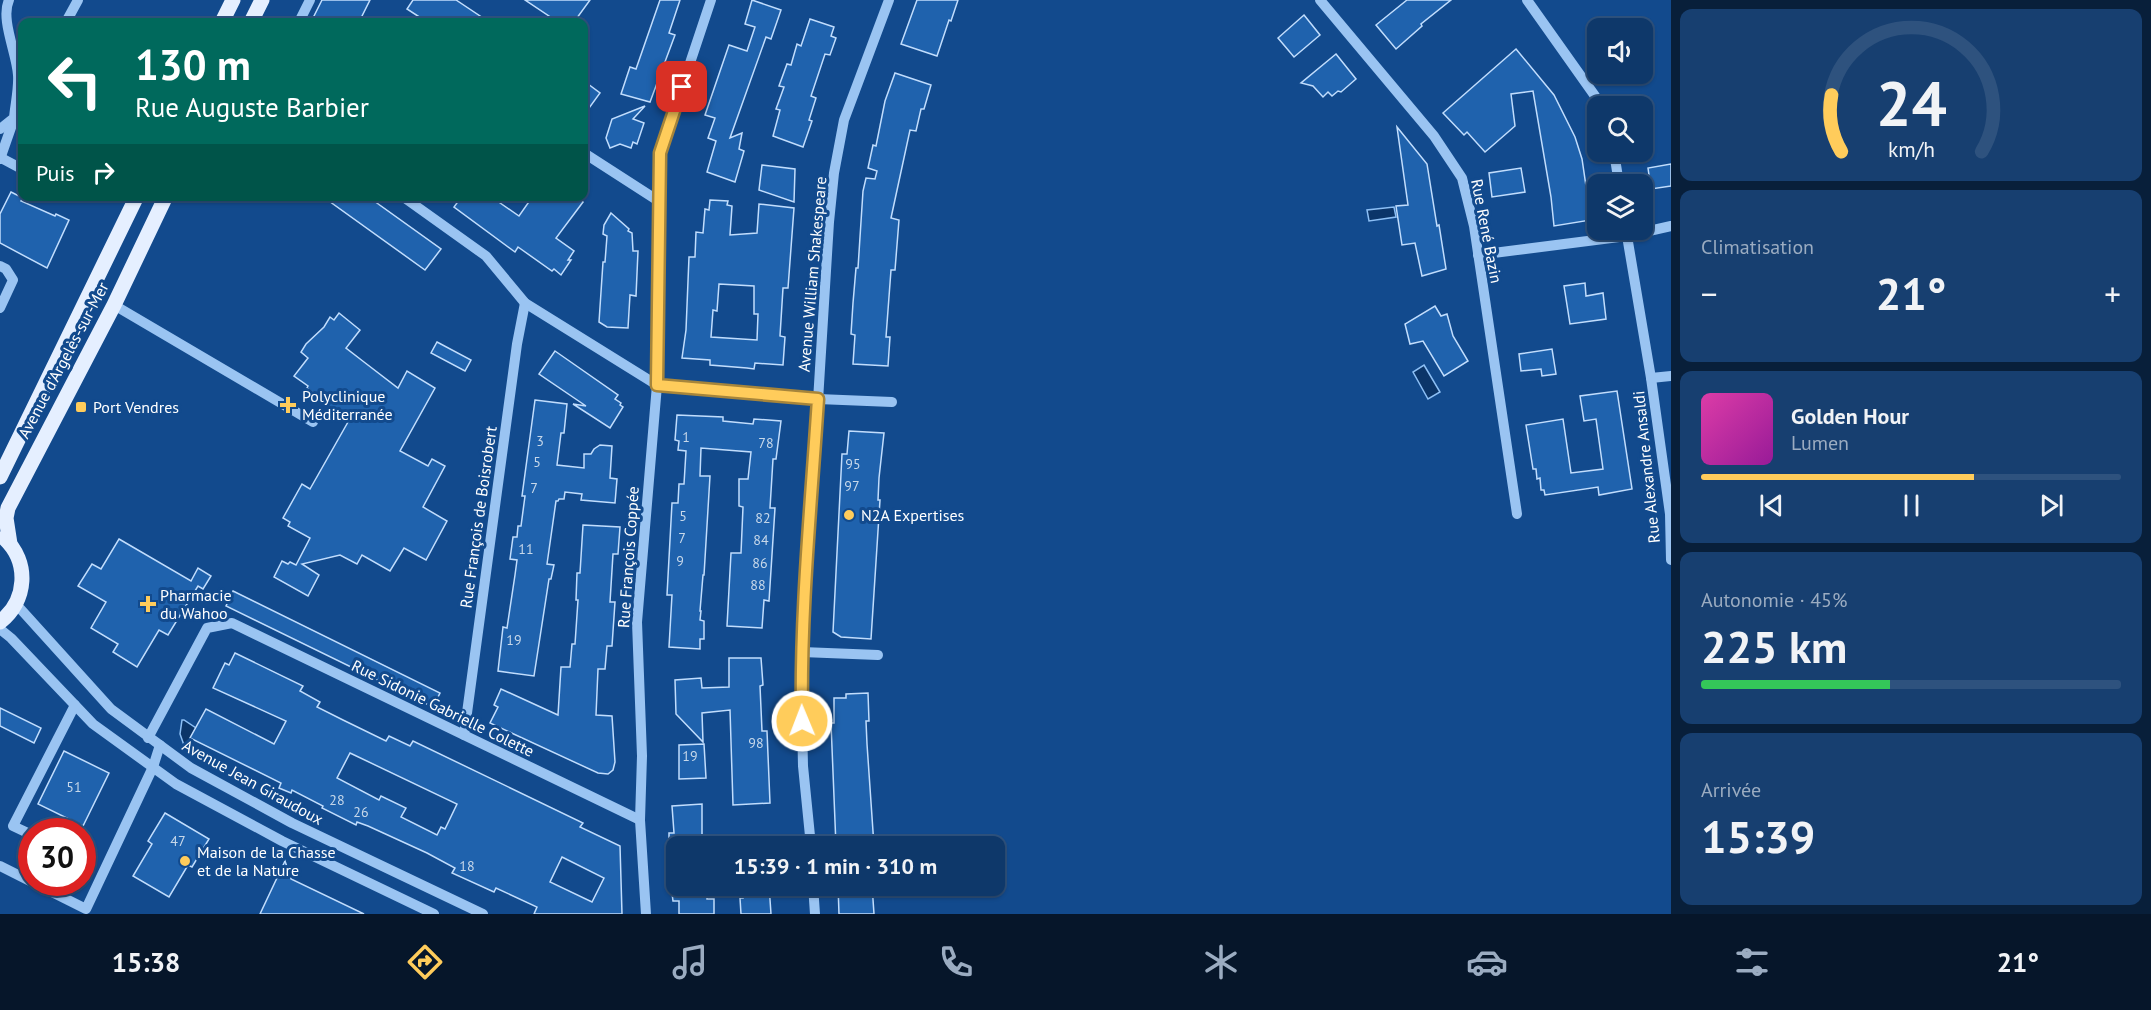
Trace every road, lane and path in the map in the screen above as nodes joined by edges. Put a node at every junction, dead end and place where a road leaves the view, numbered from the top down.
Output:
1 (9, 0) edge
2 (78, 0) edge
3 (233, 0) edge
4 (262, 0) edge
5 (310, 0) edge
6 (711, 0) edge
7 (889, 0) edge
8 (1320, 0) edge
9 (1527, 0) edge
10 (68, 18) edge
11 (224, 18) edge
12 (253, 18) edge
13 (301, 18) edge
14 (18, 68) edge
15 (18, 91) edge
16 (1595, 96) edge
17 (18, 110) edge
18 (0, 118) edge
19 (14, 118) junction
20 (0, 129) edge
21 (588, 156) edge
22 (0, 158) edge
23 (18, 167) edge
24 (135, 201) edge
25 (164, 201) edge
26 (409, 201) edge
27 (660, 202) junction
28 (1671, 226) edge
29 (1653, 229) edge
30 (1587, 239) edge
31 (1627, 240) edge
32 (1478, 255) junction
33 (0, 266) edge
34 (525, 303) junction
35 (114, 305) junction
36 (0, 308) edge
37 (1671, 376) edge
38 (1652, 378) junction
39 (657, 385) junction
40 (818, 399) junction
41 (892, 402) dead end
42 (313, 422) dead end
43 (0, 477) edge
44 (1517, 514) dead end
45 (1670, 514) edge
46 (5, 539) edge
47 (1671, 560) edge
48 (16, 604) junction
49 (0, 622) edge
50 (0, 629) edge
51 (802, 652) junction
52 (878, 655) dead end
53 (75, 705) junction
54 (464, 735) junction
55 (148, 738) junction
56 (160, 745) junction
57 (153, 767) junction
58 (640, 820) junction
59 (18, 829) edge
60 (810, 836) edge
61 (0, 866) edge
62 (18, 875) edge
63 (96, 888) edge
64 (60, 896) edge
65 (92, 896) edge
66 (814, 896) edge
67 (434, 914) edge
68 (483, 914) edge
69 (646, 914) edge
70 (815, 914) edge

1 - 14 street
2 - 10 street
3 - 11 main road
4 - 12 main road
5 - 13 street
6 - 27 street, Rue François Coppée
7 - 40 street, Avenue William Shakespeare
8 - 32 street, Rue René Bazin
9 - 16 street
15 - 19 street
17 - 19 street
18 - 19 street
19 - 20 street
19 - 22 street
21 - 27 street
22 - 23 street
24 - 43 main road, Avenue d'Argelès-sur-Mer
25 - 35 main road, Avenue d'Argelès-sur-Mer
26 - 34 street
27 - 39 street, Rue François Coppée
28 - 29 street
30 - 32 street
31 - 38 street, Rue Alexandre Ansaldi
32 - 44 street, Rue René Bazin
33 - 36 street
34 - 39 street
34 - 54 street, Rue François de Boisrobert
35 - 42 street
35 - 46 main road, Avenue d'Argelès-sur-Mer
37 - 38 street
38 - 45 street, Rue Alexandre Ansaldi
39 - 40 street
39 - 58 street, Rue François Coppée
40 - 41 street
40 - 51 street, Avenue William Shakespeare
45 - 47 street, Rue Alexandre Ansaldi
46 - 48 main road, Avenue d'Argelès-sur-Mer
48 - 49 main road
48 - 55 street, Avenue Jean Giraudoux
50 - 53 street
51 - 52 street
51 - 60 street, Avenue William Shakespeare
53 - 57 street
53 - 59 street
54 - 55 street, Rue Sidonie Gabrielle Colette
54 - 58 street, Rue Sidonie Gabrielle Colette
55 - 56 street, Avenue Jean Giraudoux
56 - 57 street
56 - 68 street, Avenue Jean Giraudoux
57 - 63 street
57 - 67 street
58 - 69 street, Rue François Coppée
61 - 62 street
64 - 65 street
66 - 70 street

